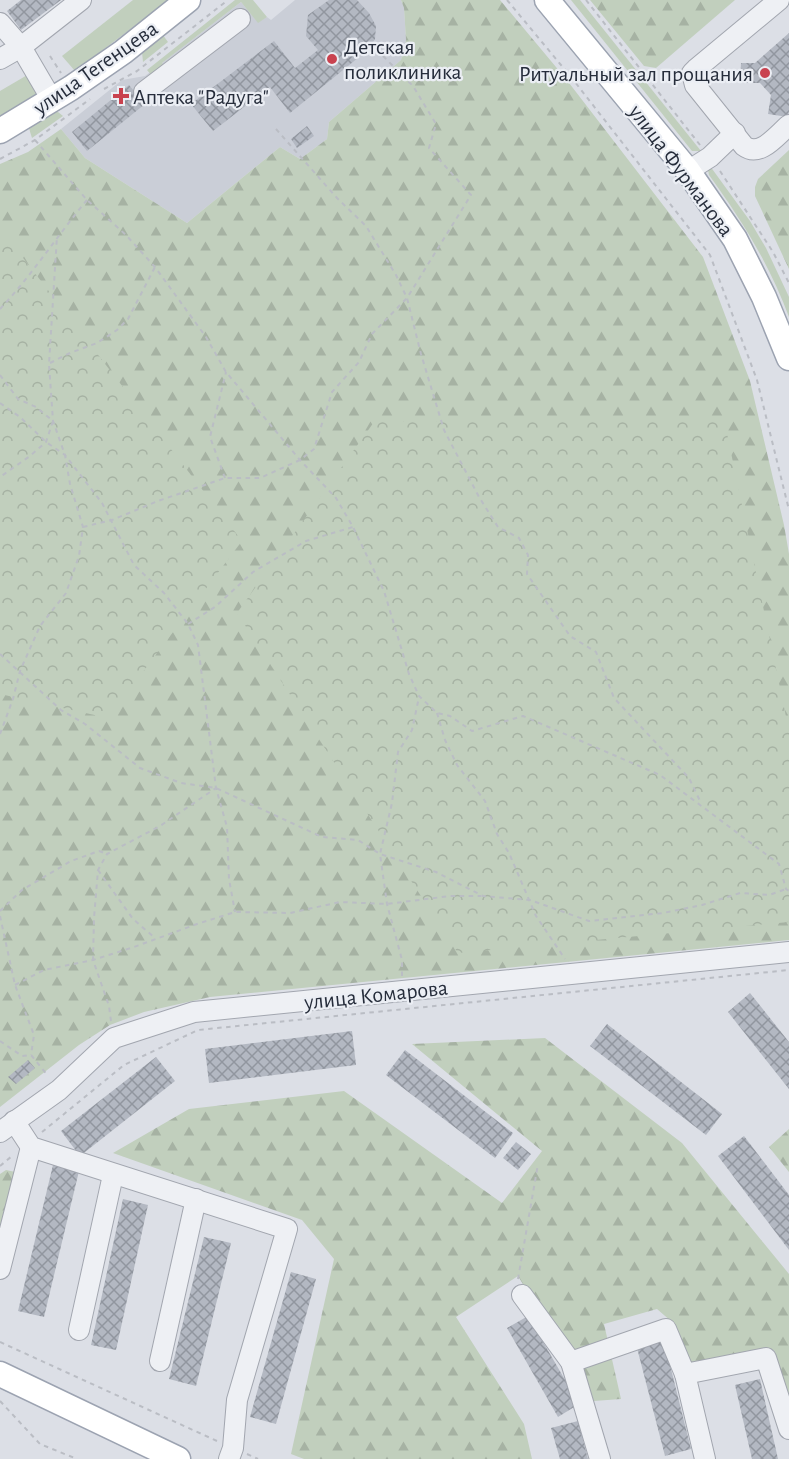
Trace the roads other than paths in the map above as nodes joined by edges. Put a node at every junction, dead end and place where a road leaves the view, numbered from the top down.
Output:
1 (81, 0) edge
2 (188, 0) edge
3 (547, 0) edge
4 (779, 0) edge
5 (240, 19) dead end
6 (0, 23) edge
7 (21, 47) junction
8 (0, 59) edge
9 (144, 92) dead end
10 (52, 100) junction
11 (789, 125) edge
12 (0, 131) edge
13 (735, 134) junction
14 (688, 171) junction
15 (789, 358) edge
16 (789, 952) edge
17 (7, 1127) edge
18 (29, 1145) junction
19 (113, 1175) junction
20 (196, 1199) junction
21 (0, 1269) edge
22 (520, 1288) road end
23 (79, 1330) dead end
24 (160, 1361) dead end
25 (572, 1362) junction
26 (0, 1374) edge
27 (685, 1374) junction
28 (789, 1429) edge
29 (231, 1453) edge
30 (178, 1459) edge
31 (600, 1459) edge
32 (705, 1459) edge

1 - 7 street
2 - 10 main road, улица Тегенцева
3 - 14 main road, улица Фурманова
4 - 13 street
5 - 9 street
6 - 7 street
7 - 8 street
7 - 10 street
10 - 12 main road, улица Тегенцева
11 - 13 street
13 - 14 street
14 - 15 main road, улица Фурманова
16 - 17 street, улица Комарова
17 - 18 street
18 - 19 street
18 - 21 street
19 - 20 street
19 - 23 street
20 - 24 street
20 - 29 street
22 - 25 street
25 - 27 street
25 - 31 street
26 - 30 main road
27 - 28 street
27 - 32 street

